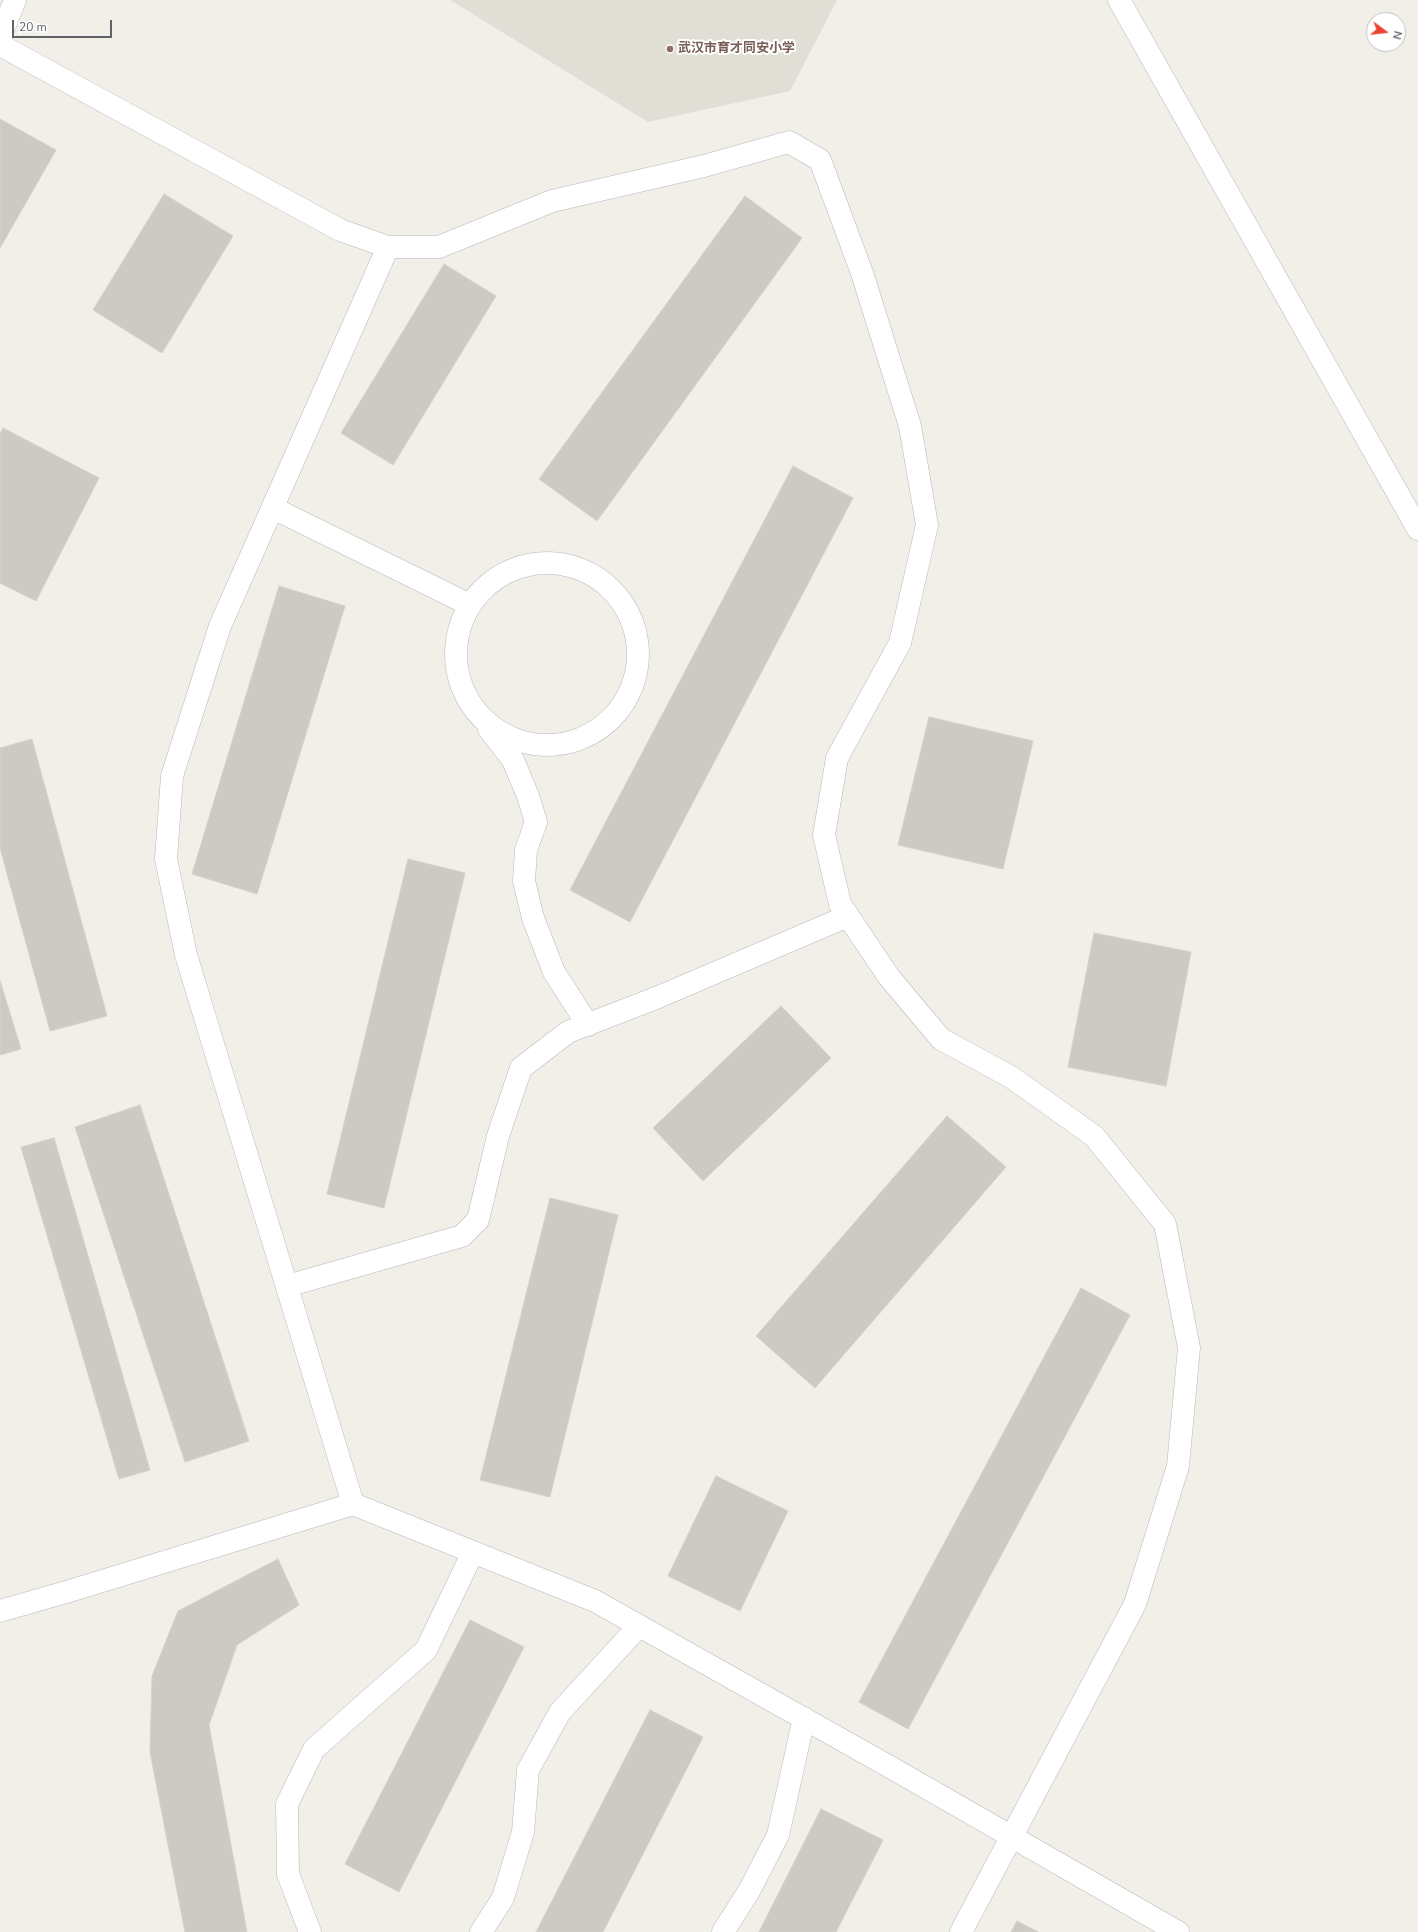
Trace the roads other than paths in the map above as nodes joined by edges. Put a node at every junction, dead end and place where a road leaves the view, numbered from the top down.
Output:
1 (15, 0) edge
2 (1118, 0) edge
3 (0, 37) edge
4 (0, 45) edge
5 (388, 247) junction
6 (272, 508) junction
7 (1418, 529) edge
8 (470, 605) junction
9 (480, 717) junction
10 (848, 916) junction
11 (588, 1025) junction
12 (286, 1286) junction
13 (353, 1504) junction
14 (473, 1552) junction
15 (0, 1611) edge
16 (639, 1626) junction
17 (804, 1718) junction
18 (1012, 1837) junction
19 (1153, 1926) edge
20 (310, 1932) edge
21 (481, 1932) edge
22 (723, 1932) edge
23 (961, 1932) edge
24 (1178, 1932) edge

1 - 3 street
2 - 7 street
4 - 5 street
5 - 6 street
5 - 10 street
6 - 8 street
6 - 12 street
8 - 9 street
8 - 9 street
9 - 11 street
10 - 11 street
10 - 18 street
11 - 12 street
12 - 13 street
13 - 14 street
13 - 15 street
14 - 16 street
14 - 20 street
16 - 17 street
16 - 21 street
17 - 18 street
17 - 22 street
18 - 19 street
18 - 23 street
19 - 24 street

